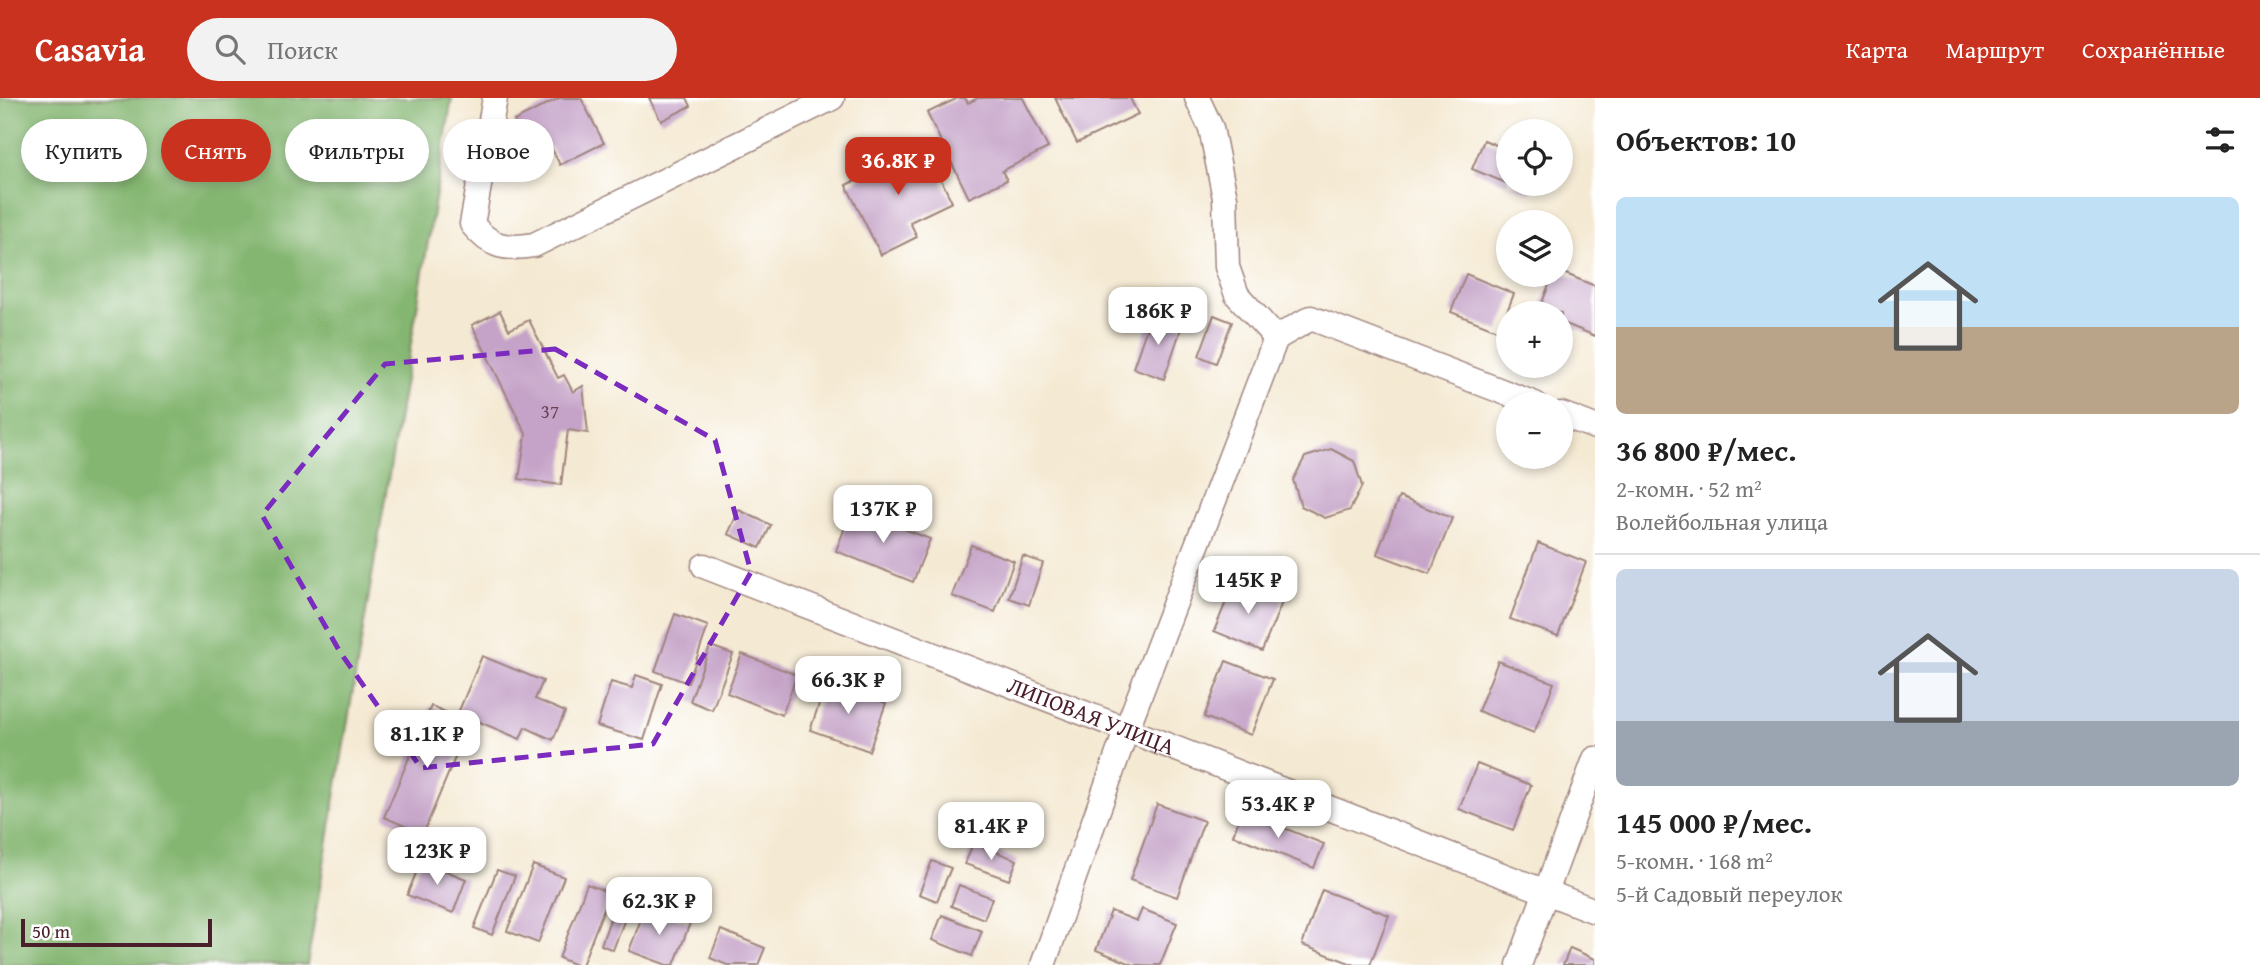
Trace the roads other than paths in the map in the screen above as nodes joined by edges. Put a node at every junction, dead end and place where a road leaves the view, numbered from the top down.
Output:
1 (495, 98) edge
2 (832, 98) edge
3 (1197, 98) edge
4 (1276, 338) junction
5 (1504, 392) edge
6 (1573, 419) edge
7 (1595, 427) edge
8 (704, 566) dead end
9 (1126, 731) junction
10 (1595, 760) edge
11 (1546, 893) junction
12 (1595, 911) edge
13 (1042, 965) edge
14 (1519, 965) edge

1 - 2 street
3 - 4 street
4 - 5 street
4 - 9 street
6 - 7 street
8 - 9 street, ЛИПОВАЯ УЛИЦА
9 - 11 street, ЛИПОВАЯ УЛИЦА
9 - 13 street
10 - 11 street
11 - 12 street, ЛИПОВАЯ УЛИЦА
11 - 14 street

